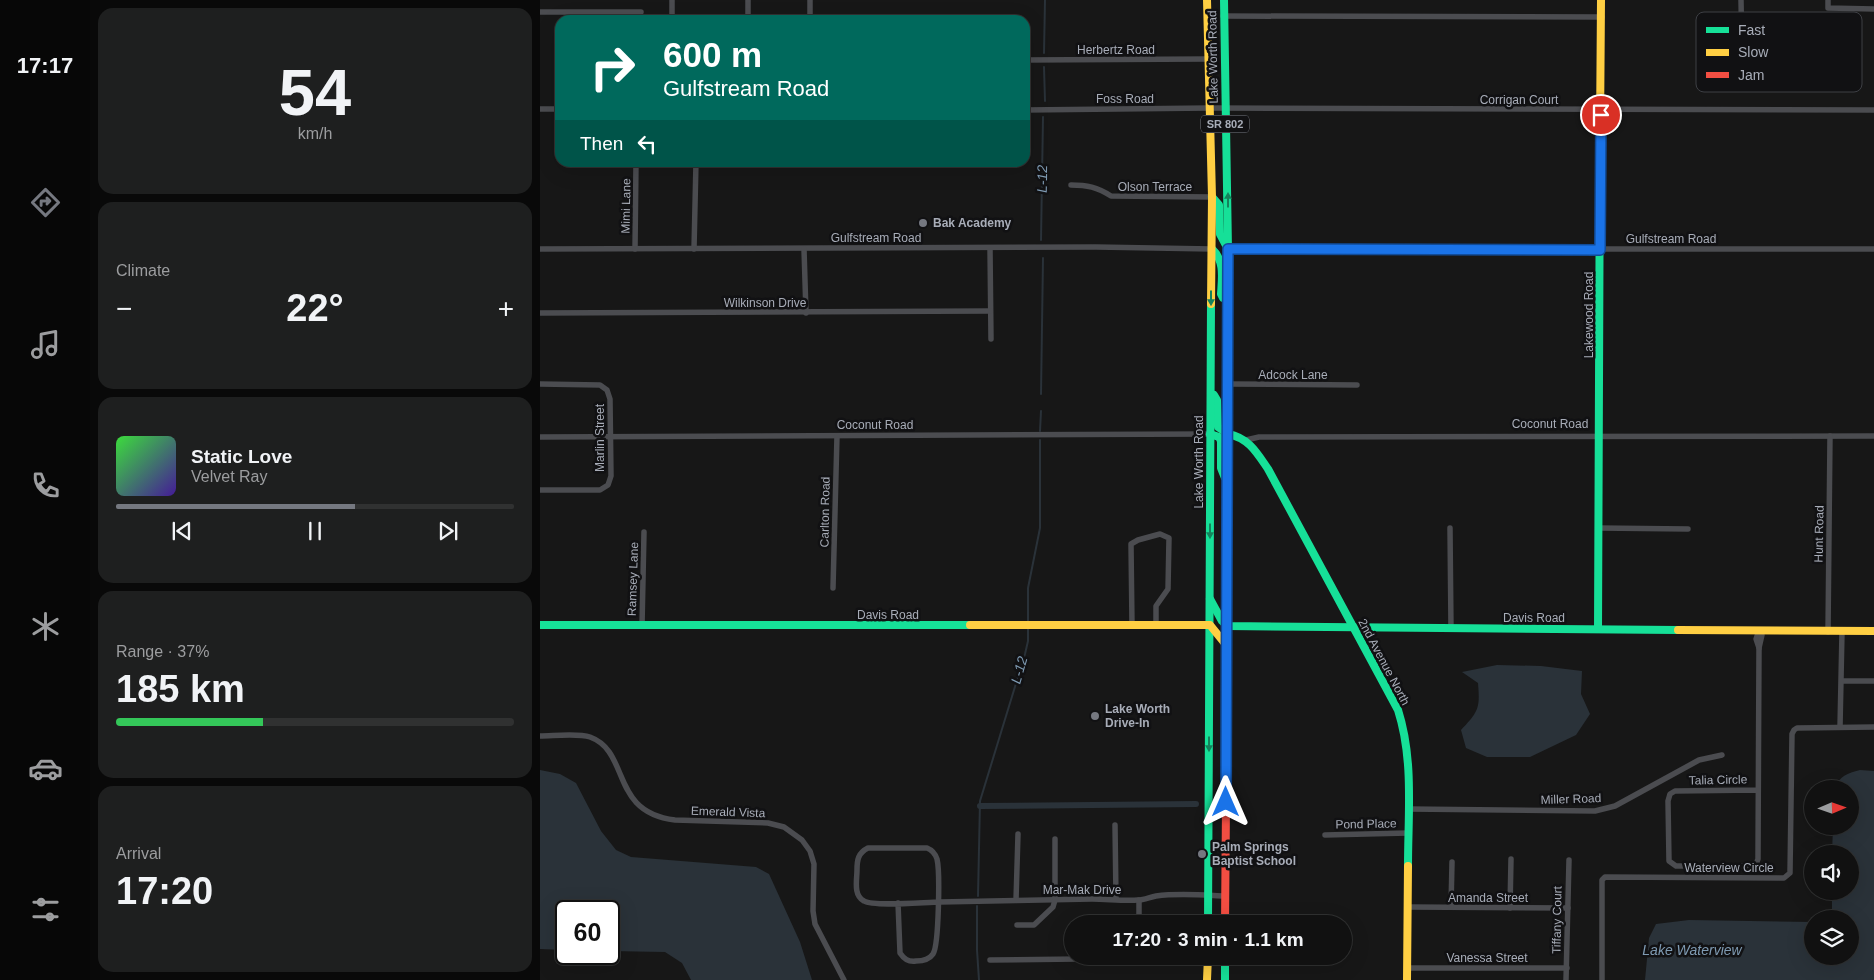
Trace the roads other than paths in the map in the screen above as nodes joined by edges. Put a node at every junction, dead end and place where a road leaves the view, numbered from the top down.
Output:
1 (672, 0) edge
2 (748, 0) edge
3 (810, 0) edge
4 (1208, 0) edge
5 (1224, 0) edge
6 (1601, 0) edge
7 (1828, 0) edge
8 (1874, 9) edge
9 (540, 12) edge
10 (641, 12) dead end
11 (672, 15) edge
12 (748, 15) edge
13 (810, 15) edge
14 (1223, 16) junction
15 (1602, 17) junction
16 (1208, 59) junction
17 (1030, 60) edge
18 (1210, 108) junction
19 (540, 109) edge
20 (555, 109) edge
21 (1225, 109) junction
22 (1030, 110) edge
23 (1601, 110) junction
24 (1874, 110) edge
25 (636, 167) edge
26 (696, 167) edge
27 (1071, 185) dead end
28 (1212, 197) junction
29 (990, 248) junction
30 (540, 249) edge
31 (635, 249) junction
32 (694, 249) junction
33 (804, 249) junction
34 (1212, 249) junction
35 (1228, 249) junction
36 (1874, 249) edge
37 (1600, 250) junction
38 (1228, 299) junction
39 (990, 311) junction
40 (540, 313) edge
41 (806, 313) junction
42 (990, 339) dead end
43 (540, 384) edge
44 (1228, 384) junction
45 (1357, 384) dead end
46 (1211, 388) junction
47 (1210, 434) junction
48 (1228, 434) junction
49 (1599, 435) junction
50 (837, 436) junction
51 (1830, 436) junction
52 (1874, 436) edge
53 (540, 437) edge
54 (610, 437) junction
55 (1246, 440) junction
56 (1227, 486) junction
57 (540, 490) edge
58 (1450, 528) dead end
59 (1598, 528) junction
60 (1688, 529) dead end
61 (644, 532) dead end
62 (833, 588) dead end
63 (1210, 599) junction
64 (540, 625) edge
65 (1132, 625) junction
66 (1156, 625) junction
67 (1210, 625) junction
68 (642, 626) junction
69 (1227, 626) junction
70 (1354, 628) junction
71 (1451, 629) junction
72 (1598, 630) junction
73 (1759, 630) junction
74 (1874, 631) edge
75 (1828, 632) junction
76 (1842, 632) junction
77 (1227, 646) junction
78 (1842, 681) junction
79 (1874, 681) edge
80 (1840, 727) junction
81 (1874, 727) edge
82 (540, 736) edge
83 (1722, 755) dead end
84 (1758, 790) junction
85 (1408, 809) junction
86 (1115, 825) dead end
87 (1408, 833) junction
88 (1018, 834) dead end
89 (1325, 834) dead end
90 (1055, 839) dead end
91 (1511, 859) dead end
92 (1568, 860) dead end
93 (1452, 862) dead end
94 (1208, 896) junction
95 (1225, 896) junction
96 (1116, 899) junction
97 (1016, 900) junction
98 (1055, 900) junction
99 (1139, 900) junction
100 (938, 902) junction
101 (898, 903) junction
102 (1408, 907) junction
103 (1451, 907) junction
104 (1510, 908) junction
105 (1568, 908) junction
106 (1138, 915) edge
107 (1208, 915) edge
108 (1225, 915) edge
109 (1017, 925) dead end
110 (1064, 958) edge
111 (990, 960) dead end
112 (1208, 965) edge
113 (1225, 965) edge
114 (1408, 968) junction
115 (1566, 968) junction
116 (844, 980) edge
117 (1207, 980) edge
118 (1225, 980) edge
119 (1408, 980) edge
120 (1566, 980) edge
121 (1602, 980) edge

1 - 11 street
2 - 12 street
3 - 13 street
4 - 16 street, Lake Worth Road / SR 802
5 - 14 street, Lake Worth Road / SR 802
6 - 15 street, Lakewood Road
7 - 8 street
9 - 10 street
14 - 15 street
14 - 21 street, Lake Worth Road / SR 802
15 - 23 street, Lakewood Road
16 - 17 street, Herbertz Road
16 - 18 street, Lake Worth Road / SR 802
18 - 21 street, Foss Road
18 - 22 street, Foss Road
18 - 28 street, Lake Worth Road / SR 802
19 - 20 street
21 - 23 street, Corrigan Court
35 -> 21 street, Lake Worth Road / SR 802
23 - 24 street, Corrigan Court
23 - 37 street, Lakewood Road
25 - 31 street, Mimi Lane
26 - 32 street
27 - 28 street, Olson Terrace
28 - 34 street, Lake Worth Road / SR 802
28 - 35 street
29 - 33 street, Gulfstream Road
29 - 34 street, Gulfstream Road
29 - 39 street
30 - 31 street, Gulfstream Road
31 - 32 street, Gulfstream Road
32 - 33 street, Gulfstream Road
33 - 41 street
34 - 38 street
34 -> 46 street, Lake Worth Road / SR 802
35 - 37 street, Gulfstream Road
35 - 38 street, Lake Worth Road / SR 802
36 - 37 street, Gulfstream Road
37 - 49 street, Lakewood Road
38 - 44 street, Lake Worth Road / SR 802
39 - 41 street, Wilkinson Drive
39 - 42 street
40 - 41 street, Wilkinson Drive
43 - 54 street, Marlin Street
44 - 45 street, Adcock Lane
44 - 48 street, Lake Worth Road / SR 802
46 - 47 street, Lake Worth Road / SR 802
46 - 48 street
47 - 50 street, Coconut Road
47 - 56 street
47 -> 63 street, Lake Worth Road / SR 802
48 - 55 street, Coconut Road
48 - 56 street, Lake Worth Road / SR 802
49 - 51 street, Coconut Road
49 - 55 street, Coconut Road
49 - 59 street, Lakewood Road
50 - 54 street, Coconut Road
50 - 62 street, Carlton Road
51 - 52 street, Coconut Road
51 - 75 street, Hunt Road
53 - 54 street, Coconut Road
54 - 57 street, Marlin Street
55 - 70 street, 2nd Avenue North
56 - 69 street, Lake Worth Road / SR 802
58 - 71 street
59 - 60 street
59 - 72 street, Lakewood Road
61 - 68 street, Ramsey Lane
63 - 67 street, Lake Worth Road / SR 802
63 - 69 street
64 - 68 street, Davis Road
65 - 66 street, Davis Road
65 - 66 street
65 - 68 street, Davis Road
66 - 67 street, Davis Road
67 - 77 street
67 -> 94 street, Lake Worth Road / SR 802
69 - 70 street, Davis Road
69 - 77 street, Lake Worth Road / SR 802
70 - 71 street, Davis Road
70 - 85 street, 2nd Avenue North
71 - 72 street, Davis Road
72 - 73 street, Davis Road
73 - 75 street, Davis Road
73 - 84 street, Talia Circle
74 - 76 street, Davis Road
75 - 76 street, Davis Road
76 - 78 street
77 - 95 street, Lake Worth Road / SR 802
78 - 79 street
78 - 80 street
80 - 81 street, Waterview Circle
80 - 121 street, Waterview Circle
82 - 116 street, Emerald Vista
83 - 85 street, Miller Road
84 - 84 street, Talia Circle
85 - 87 street, 2nd Avenue North
86 - 96 street
87 - 89 street, Pond Place
87 - 102 street, 2nd Avenue North
88 - 97 street
90 - 98 street
91 - 104 street
92 - 105 street, Tiffany Court
93 - 103 street
94 - 95 street, Mar-Mak Drive
94 - 99 street, Mar-Mak Drive
94 - 107 street, Lake Worth Road / SR 802
95 - 108 street, Lake Worth Road / SR 802
96 - 98 street, Mar-Mak Drive
96 - 99 street, Mar-Mak Drive
97 - 98 street, Mar-Mak Drive
97 - 100 street, Mar-Mak Drive
98 - 109 street
99 - 106 street
100 - 101 street, Mar-Mak Drive
100 - 101 street
100 - 101 street, Mar-Mak Drive
102 - 103 street, Amanda Street
102 - 114 street, 2nd Avenue North
103 - 104 street, Amanda Street
104 - 105 street, Amanda Street
105 - 115 street, Tiffany Court
110 - 111 street
112 - 117 street
113 - 118 street
114 - 115 street, Vanessa Street
114 - 119 street, 2nd Avenue North
115 - 120 street, Tiffany Court

